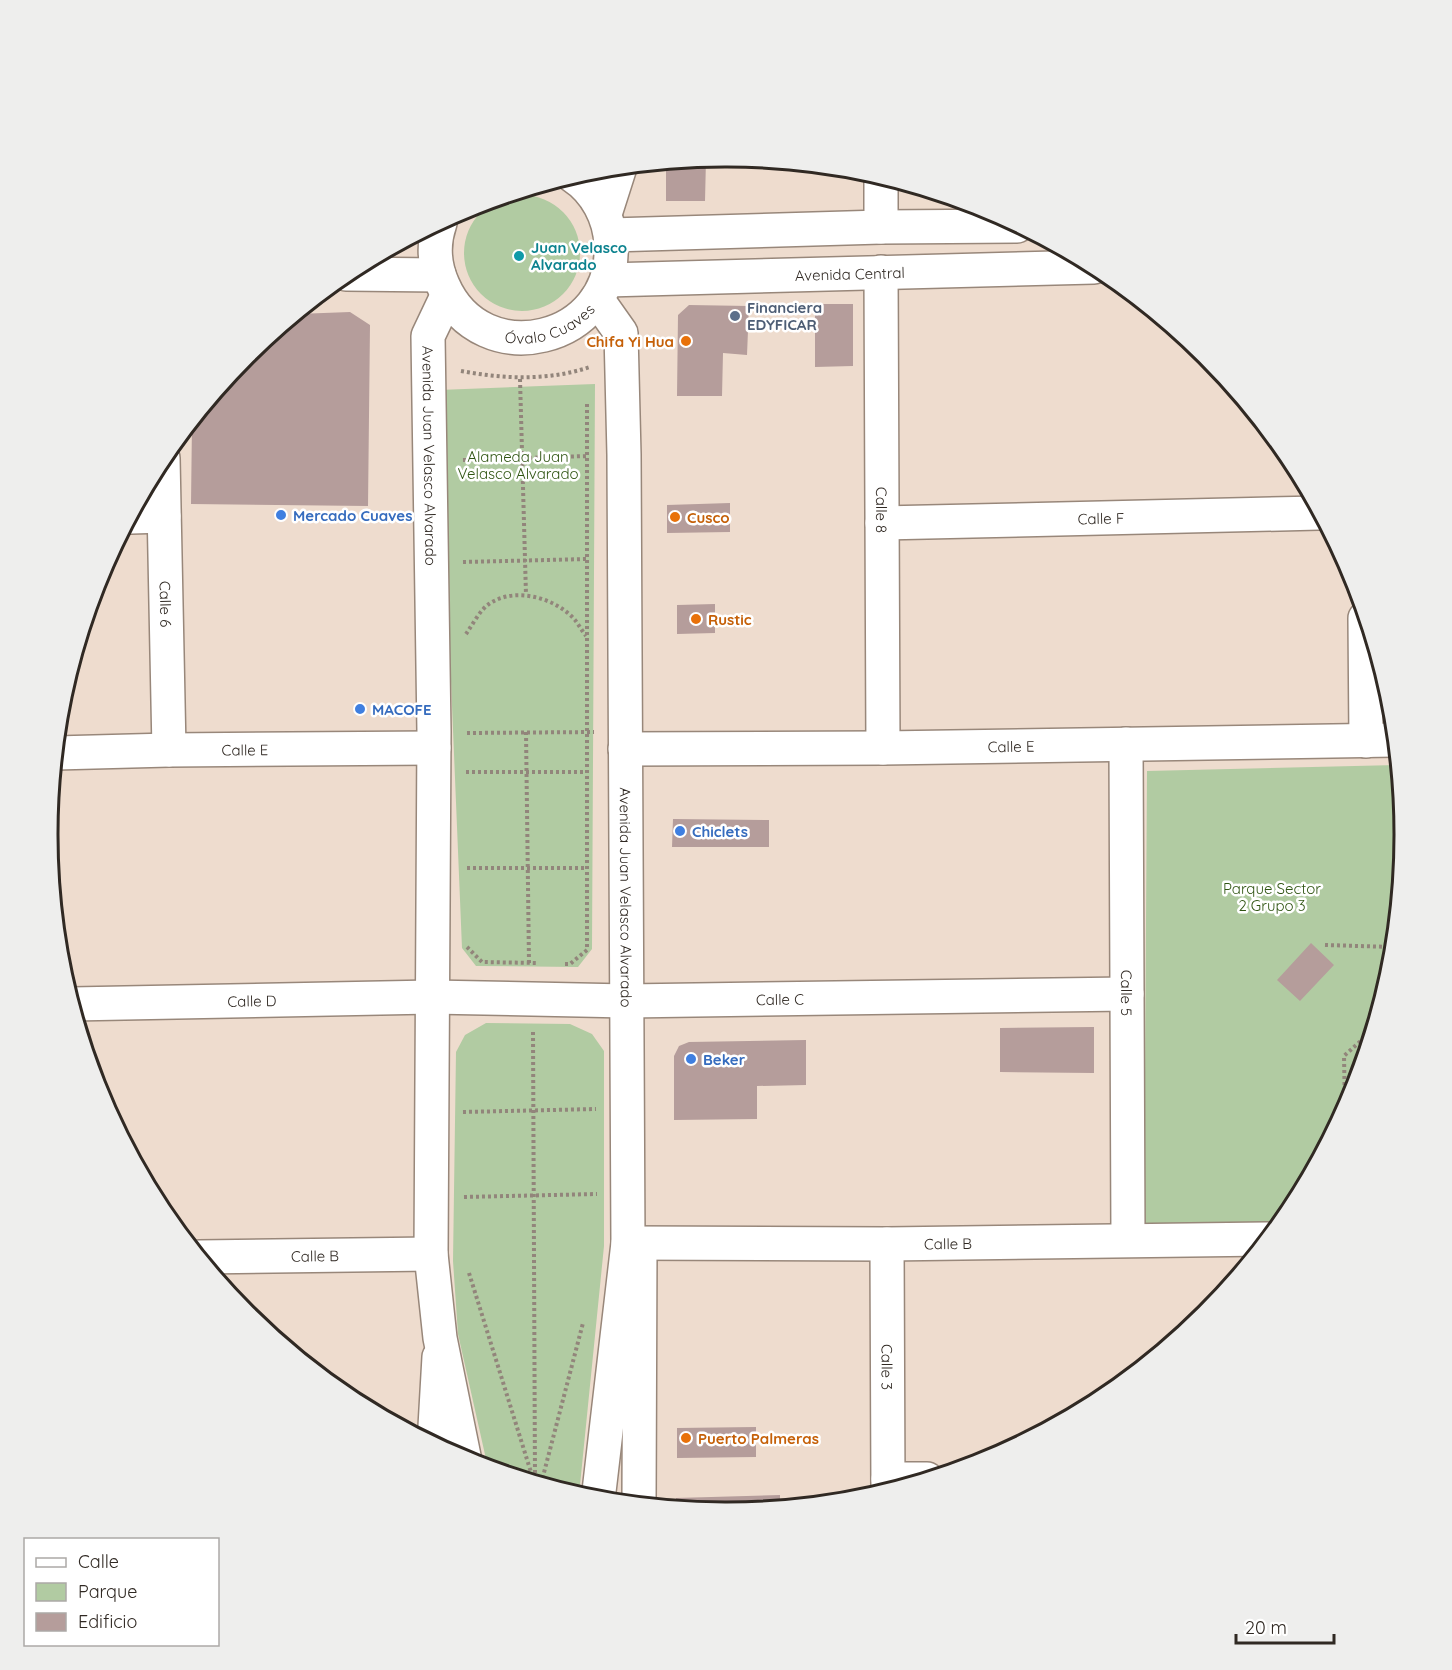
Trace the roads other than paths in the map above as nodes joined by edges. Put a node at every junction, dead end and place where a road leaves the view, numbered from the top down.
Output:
1 (618, 176) edge
2 (581, 183) edge
3 (881, 186) edge
4 (608, 225) junction
5 (999, 226) edge
6 (881, 227) junction
7 (434, 235) edge
8 (1077, 267) edge
9 (881, 272) junction
10 (362, 276) edge
11 (443, 285) junction
12 (602, 290) junction
13 (163, 476) edge
14 (1311, 513) edge
15 (164, 516) junction
16 (140, 517) edge
17 (882, 523) junction
18 (1370, 659) edge
19 (625, 740) junction
20 (1380, 740) edge
21 (1126, 744) junction
22 (450, 745) junction
23 (883, 748) junction
24 (169, 750) junction
25 (64, 753) edge
26 (1127, 994) junction
27 (432, 997) junction
28 (627, 1001) junction
29 (80, 1004) edge
30 (1257, 1239) edge
31 (1128, 1240) junction
32 (634, 1243) junction
33 (887, 1244) junction
34 (431, 1254) junction
35 (209, 1257) edge
36 (440, 1338) junction
37 (434, 1436) edge
38 (462, 1448) edge
39 (888, 1483) edge
40 (599, 1491) edge
41 (639, 1497) edge

1 - 4 street
2 - 4 street
3 - 6 street
4 - 6 street
4 - 12 street
5 - 6 street
7 - 11 street
8 - 9 street, Avenida Central
9 - 12 street, Avenida Central
9 - 17 street, Calle 8
10 - 11 street
11 - 12 street, Óvalo Cuaves
11 - 22 street, Avenida Juan Velasco Alvarado
12 - 19 street, Avenida Juan Velasco Alvarado
13 - 15 street, Calle 6
14 - 17 street, Calle F
15 - 16 street
15 - 24 street, Calle 6
17 - 23 street, Calle 8
18 - 20 street
19 - 23 street, Calle E
19 - 28 street, Avenida Juan Velasco Alvarado
20 - 21 street, Calle E
21 - 23 street, Calle E
21 - 26 street, Calle 5
22 - 24 street, Calle E
22 - 27 street, Avenida Juan Velasco Alvarado
24 - 25 street, Calle E
26 - 28 street, Calle C
26 - 31 street, Calle 5
27 - 28 street, Calle C
27 - 29 street, Calle D
27 - 34 street, Avenida Juan Velasco Alvarado
28 - 32 street, Avenida Juan Velasco Alvarado
30 - 31 street, Calle B
31 - 33 street, Calle B
32 - 33 street, Calle B
32 - 40 street, Avenida Juan Velasco Alvarado
32 - 41 street, Avenida Juan Velasco Alvarado
33 - 39 street, Calle 3
34 - 35 street, Calle B
34 - 36 street, Avenida Juan Velasco Alvarado
36 - 37 street, Avenida Juan Velasco Alvarado
36 - 38 street, Avenida Juan Velasco Alvarado

